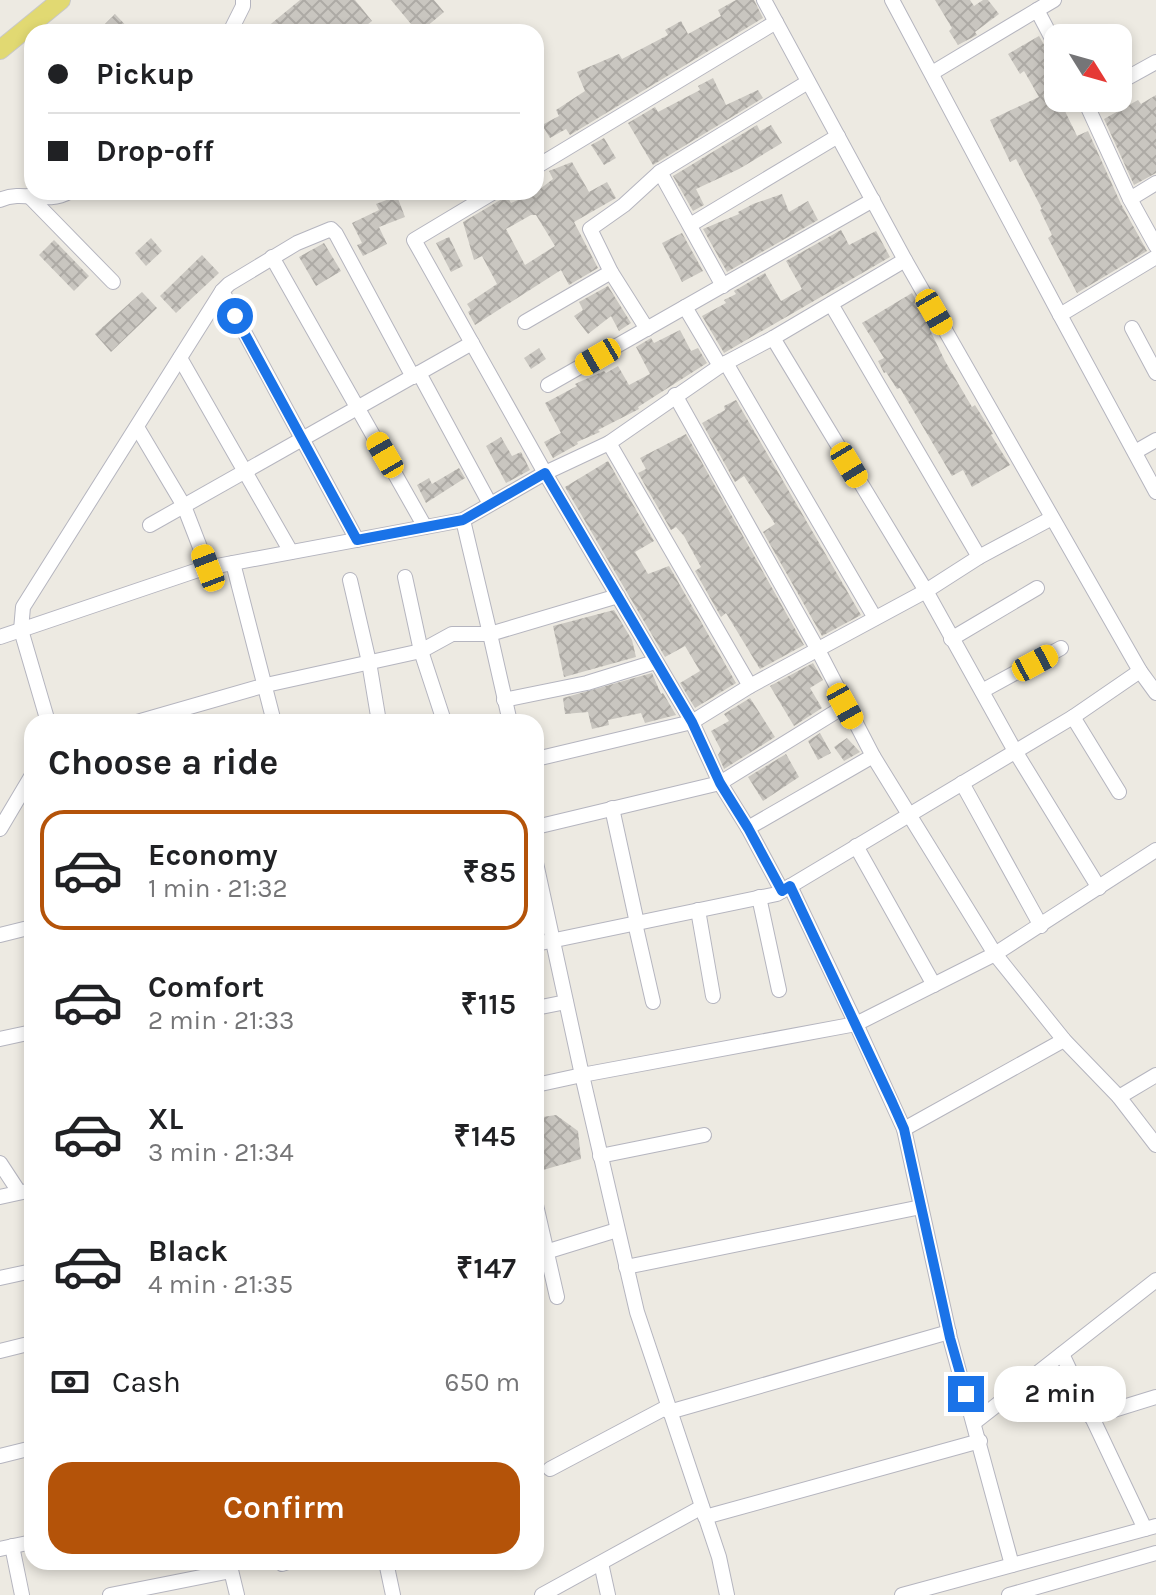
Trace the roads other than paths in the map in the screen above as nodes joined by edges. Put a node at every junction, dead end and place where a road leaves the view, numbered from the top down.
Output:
1 (61, 0) edge
2 (244, 0) edge
3 (764, 0) edge
4 (892, 0) edge
5 (1054, 0) edge
6 (1037, 10) junction
7 (776, 22) junction
8 (32, 24) edge
9 (234, 24) edge
10 (1044, 24) edge
11 (24, 30) edge
12 (0, 50) edge
13 (1156, 62) edge
14 (932, 73) junction
15 (1132, 75) edge
16 (808, 82) junction
17 (1093, 112) edge
18 (838, 136) junction
19 (544, 162) edge
20 (660, 172) junction
21 (1156, 183) edge
22 (24, 195) edge
23 (1130, 199) junction
24 (0, 200) edge
25 (33, 200) edge
26 (481, 200) edge
27 (873, 200) junction
28 (690, 225) junction
29 (1156, 246) edge
30 (272, 257) junction
31 (1156, 257) edge
32 (905, 260) junction
33 (611, 272) junction
34 (113, 282) dead end
35 (723, 286) junction
36 (222, 291) junction
37 (831, 304) junction
38 (685, 307) junction
39 (1060, 315) junction
40 (525, 322) dead end
41 (1132, 328) dead end
42 (647, 329) junction
43 (773, 338) junction
44 (472, 343) junction
45 (180, 358) junction
46 (723, 364) junction
47 (1156, 373) edge
48 (416, 375) junction
49 (548, 385) dead end
50 (675, 395) junction
51 (357, 408) junction
52 (137, 427) junction
53 (301, 440) junction
54 (1156, 440) edge
55 (609, 443) junction
56 (1135, 452) junction
57 (246, 471) junction
58 (545, 473) junction
59 (1156, 492) edge
60 (490, 504) junction
61 (184, 506) junction
62 (1052, 518) junction
63 (463, 520) junction
64 (150, 525) dead end
65 (425, 527) junction
66 (357, 540) junction
67 (291, 552) junction
68 (979, 557) junction
69 (233, 563) junction
70 (208, 568) junction
71 (405, 577) dead end
72 (350, 580) dead end
73 (1037, 588) dead end
74 (926, 591) junction
75 (618, 596) junction
76 (875, 618) junction
77 (21, 630) junction
78 (490, 634) junction
79 (0, 637) edge
80 (951, 639) junction
81 (1061, 648) dead end
82 (818, 650) junction
83 (421, 651) junction
84 (369, 662) junction
85 (655, 662) junction
86 (1140, 671) junction
87 (266, 685) junction
88 (750, 686) junction
89 (982, 691) junction
90 (1156, 693) edge
91 (504, 700) junction
92 (845, 706) junction
93 (46, 714) edge
94 (165, 714) edge
95 (272, 714) edge
96 (378, 714) edge
97 (442, 714) edge
98 (508, 714) edge
99 (1073, 717) junction
100 (692, 722) junction
101 (1015, 751) junction
102 (873, 756) junction
103 (544, 757) edge
104 (720, 783) junction
105 (962, 783) junction
106 (24, 788) edge
107 (1119, 792) dead end
108 (612, 808) junction
109 (908, 815) junction
110 (544, 825) edge
111 (748, 828) junction
112 (0, 829) edge
113 (856, 846) junction
114 (1156, 850) edge
115 (786, 888) junction
116 (1099, 888) junction
117 (759, 897) junction
118 (544, 904) edge
119 (698, 910) junction
120 (636, 923) junction
121 (1041, 926) junction
122 (24, 929) edge
123 (0, 935) edge
124 (553, 940) junction
125 (544, 942) edge
126 (995, 954) junction
127 (934, 985) junction
128 (779, 990) dead end
129 (713, 996) dead end
130 (566, 1002) junction
131 (653, 1002) dead end
132 (544, 1006) edge
133 (856, 1024) junction
134 (24, 1034) edge
135 (0, 1039) edge
136 (1064, 1040) junction
137 (582, 1075) junction
138 (1156, 1075) edge
139 (544, 1083) edge
140 (1119, 1097) junction
141 (904, 1129) junction
142 (704, 1135) dead end
143 (1156, 1145) edge
144 (600, 1156) junction
145 (0, 1163) edge
146 (24, 1189) edge
147 (24, 1191) edge
148 (0, 1197) edge
149 (921, 1207) junction
150 (617, 1230) junction
151 (544, 1252) edge
152 (544, 1261) edge
153 (626, 1267) junction
154 (24, 1273) edge
155 (0, 1278) edge
156 (1156, 1280) edge
157 (557, 1297) dead end
158 (949, 1332) junction
159 (24, 1349) edge
160 (0, 1351) edge
161 (1062, 1354) junction
162 (1156, 1397) edge
163 (668, 1410) junction
164 (1091, 1417) junction
165 (975, 1422) junction
166 (980, 1441) junction
167 (24, 1450) edge
168 (0, 1456) edge
169 (550, 1469) dead end
170 (704, 1512) junction
171 (1150, 1528) edge
172 (6, 1548) edge
173 (1156, 1553) edge
174 (601, 1563) junction
175 (1012, 1565) junction
176 (213, 1570) edge
177 (231, 1570) edge
178 (388, 1570) edge
179 (22, 1595) edge
180 (110, 1595) edge
181 (237, 1595) edge
182 (393, 1595) edge
183 (542, 1595) edge
184 (608, 1595) edge
185 (727, 1595) edge
186 (902, 1595) edge
187 (1009, 1595) edge

1 - 8 main road
2 - 9 street
3 - 7 street
4 - 14 street
5 - 6 street
6 - 10 street
6 - 14 street
7 - 16 street
7 - 19 street
11 - 12 main road
13 - 15 street
14 - 39 street
16 - 18 street
16 - 20 street
17 - 23 street
18 - 27 street
18 - 28 street
20 - 28 street
20 - 33 street
21 - 23 street
22 - 24 street
23 - 29 street
25 - 34 street
26 - 44 street
27 - 32 street
27 - 35 street
28 - 35 street
30 - 36 street
30 - 48 street
30 - 51 street
31 - 39 street
32 - 37 street
32 - 62 street
33 - 40 street
33 - 42 street
35 - 38 street
36 - 45 street
36 - 53 street
37 - 43 street
37 - 68 street
38 - 42 street
38 - 46 street
39 - 56 street
41 - 47 street
42 - 49 street
43 - 46 street
43 - 74 street
44 - 48 street
44 - 58 street
45 - 52 street
45 - 57 street
46 - 50 street
46 - 76 street
48 - 51 street
48 - 60 street
50 - 55 street
50 - 82 street
51 - 53 street
51 - 65 street
52 - 61 street
52 - 77 street
53 - 57 street
53 - 66 street
54 - 56 street
55 - 58 street
55 - 88 street
56 - 59 street
57 - 61 street
57 - 67 street
58 - 60 street
58 - 75 street
60 - 63 street
61 - 64 street
61 - 70 street
62 - 68 street
62 - 86 street
63 - 65 street
63 - 78 street
65 - 66 street
66 - 67 street
67 - 69 street
68 - 74 street
69 - 70 street
69 - 87 street
70 - 77 street
71 - 83 street
72 - 84 street
73 - 80 street
74 - 76 street
74 - 80 street
75 - 78 street
75 - 85 street
76 - 82 street
77 - 79 street
77 - 93 street
78 - 83 street
78 - 91 street
80 - 89 street
81 - 89 street
82 - 88 street
82 - 92 street
83 - 84 street
83 - 97 street
84 - 87 street
84 - 96 street
85 - 91 street
85 - 100 street
86 - 90 street
86 - 99 street
87 - 94 street
87 - 95 street
88 - 100 street
89 - 101 street
91 - 98 street
92 - 102 street
92 - 104 street
99 - 101 street
99 - 107 street
100 - 103 street
100 - 104 street
101 - 105 street
101 - 116 street
102 - 109 street
102 - 111 street
104 - 108 street
104 - 111 street
105 - 109 street
105 - 121 street
106 - 112 street
108 - 110 street
108 - 120 street
109 - 113 street
109 - 126 street
111 - 115 street
113 - 115 street
113 - 127 street
114 - 116 street
115 - 117 street
115 - 133 street
116 - 121 street
117 - 119 street
117 - 128 street
118 - 124 street
119 - 120 street
119 - 129 street
120 - 124 street
120 - 131 street
121 - 126 street
122 - 123 street
124 - 125 street
124 - 130 street
126 - 127 street
126 - 136 street
127 - 133 street
130 - 132 street
130 - 137 street
133 - 137 street
133 - 141 street
134 - 135 street
136 - 140 street
136 - 141 street
137 - 139 street
137 - 144 street
138 - 140 street
140 - 143 street
141 - 149 street
142 - 144 street
144 - 150 street
145 - 146 street
147 - 148 street
149 - 153 street
149 - 158 street
150 - 151 street
150 - 153 street
152 - 157 street
153 - 163 street
154 - 155 street
156 - 161 street
158 - 163 street
158 - 165 street
159 - 160 street
161 - 164 street
161 - 165 street
162 - 164 street
163 - 169 street
163 - 170 street
164 - 171 street
165 - 166 street
166 - 170 street
166 - 175 street
167 - 168 street
170 - 174 street
170 - 185 street
171 - 175 street
172 - 179 street
173 - 187 street
174 - 183 street
174 - 184 street
175 - 186 street
176 - 180 street
177 - 181 street
178 - 182 street

